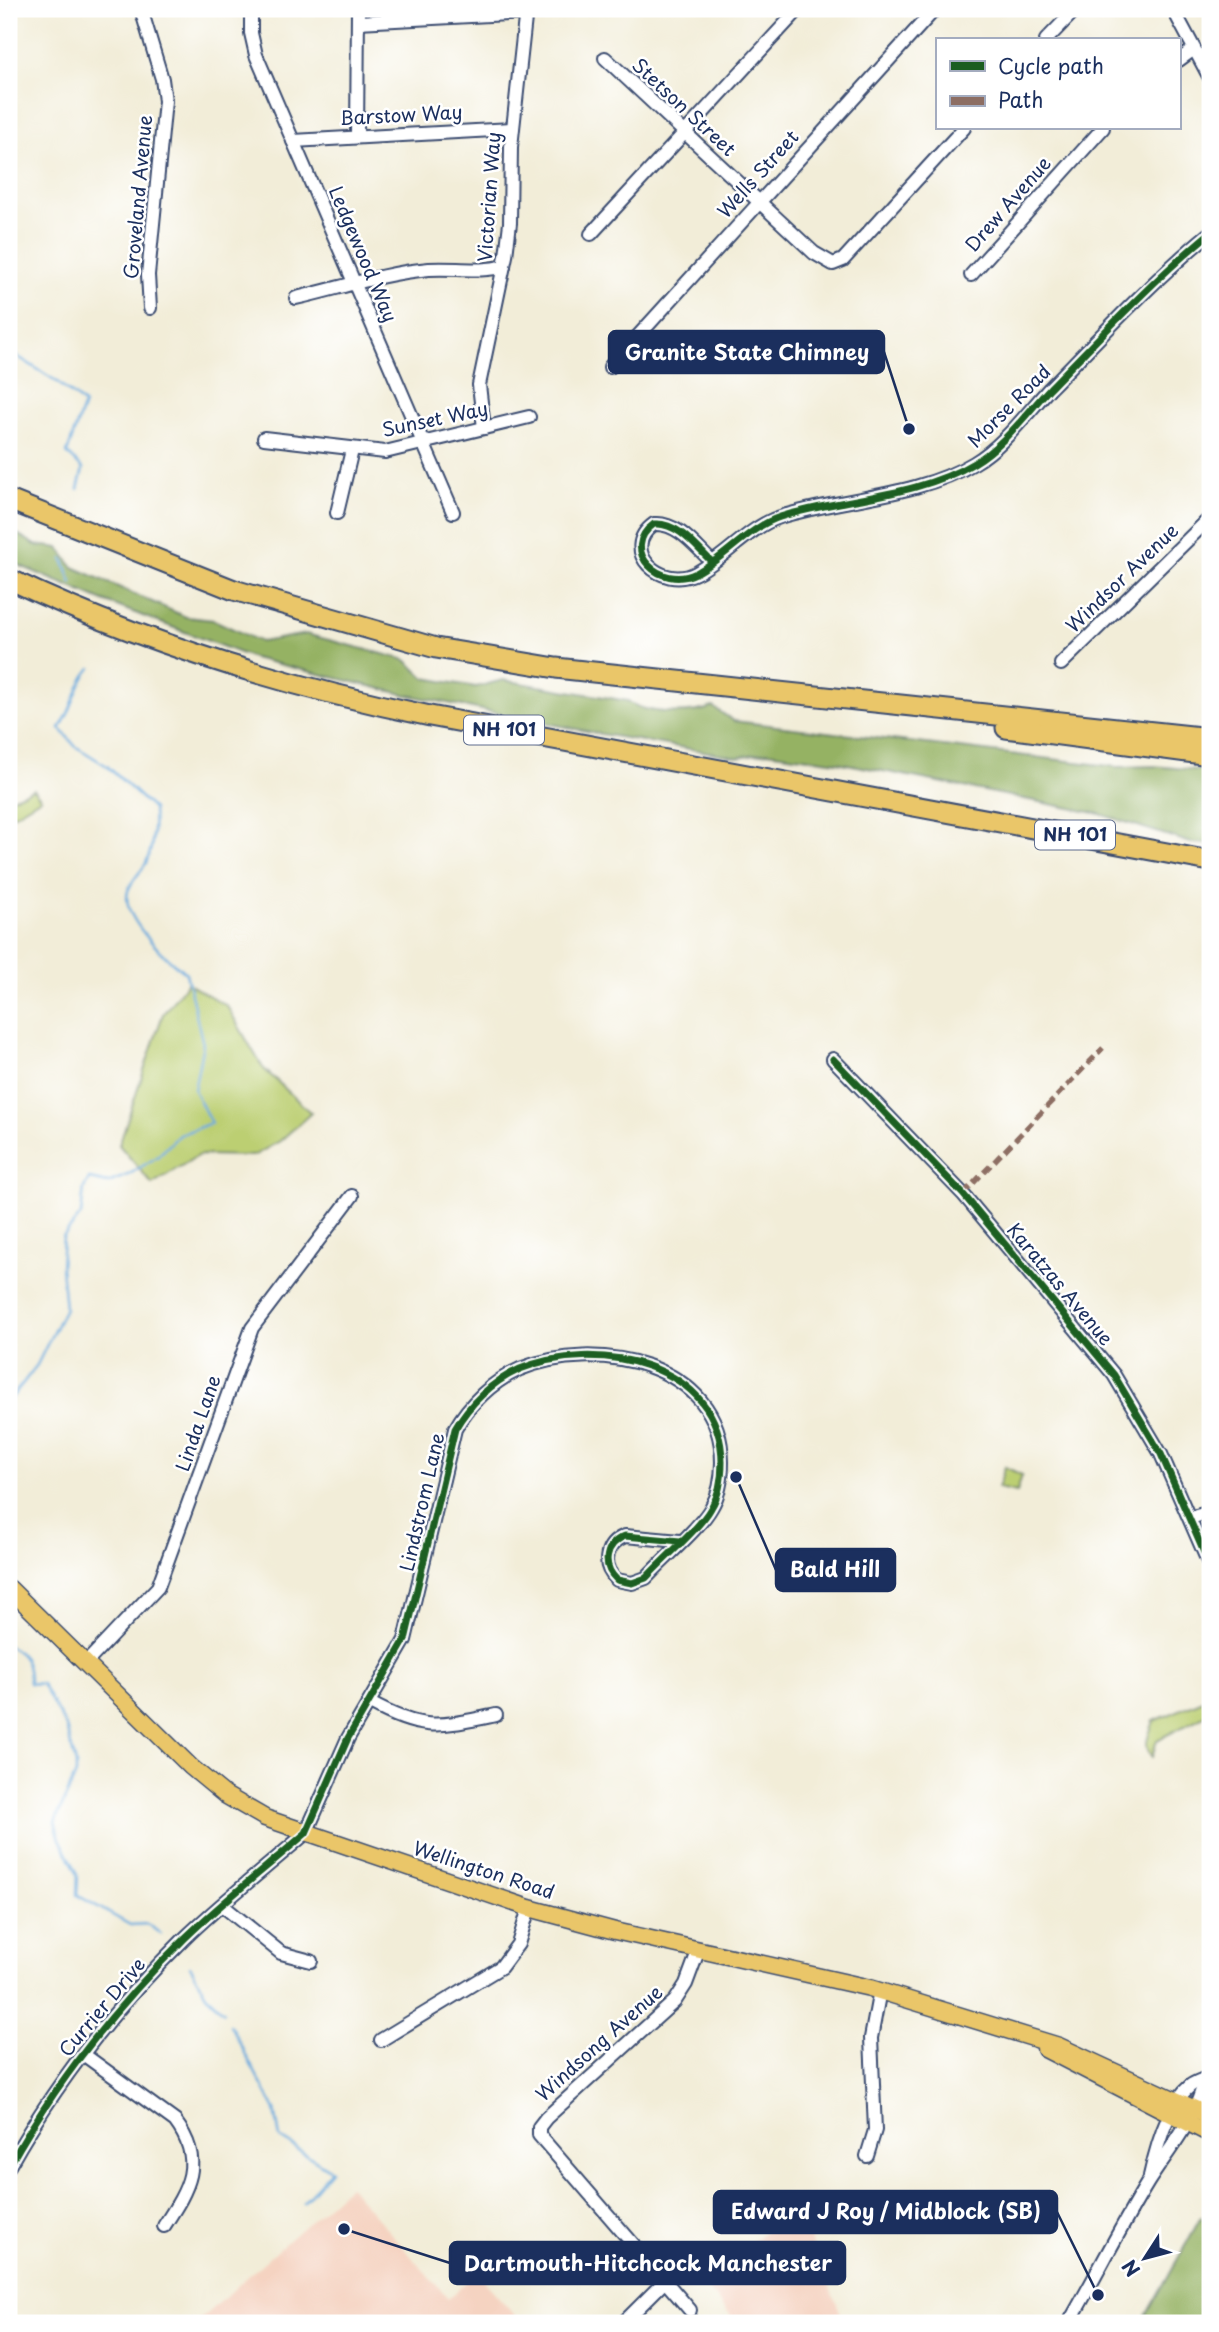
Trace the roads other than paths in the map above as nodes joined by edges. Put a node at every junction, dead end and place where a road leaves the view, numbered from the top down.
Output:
1 (141, 9) edge
2 (251, 9) edge
3 (799, 9) edge
4 (936, 9) edge
5 (1076, 9) edge
6 (1173, 9) edge
7 (526, 11) edge
8 (358, 15) edge
9 (1048, 38) edge
10 (1194, 49) junction
11 (606, 58) dead end
12 (1180, 59) edge
13 (1210, 78) edge
14 (512, 129) junction
15 (962, 130) edge
16 (1101, 130) edge
17 (685, 134) junction
18 (356, 137) junction
19 (293, 141) junction
20 (758, 202) junction
21 (1210, 233) edge
22 (591, 234) dead end
23 (504, 266) junction
24 (971, 275) dead end
25 (355, 284) junction
26 (296, 298) dead end
27 (150, 308) dead end
28 (610, 367) dead end
29 (529, 418) dead end
30 (484, 428) junction
31 (264, 438) dead end
32 (424, 444) junction
33 (352, 450) junction
34 (9, 500) edge
35 (453, 512) dead end
36 (337, 513) dead end
37 (1210, 518) edge
38 (712, 562) junction
39 (9, 579) edge
40 (1061, 664) dead end
41 (802, 696) junction
42 (1210, 738) edge
43 (1210, 755) edge
44 (1147, 849) junction
45 (1210, 861) edge
46 (1210, 874) edge
47 (833, 1059) dead end
48 (352, 1196) dead end
49 (1210, 1511) edge
50 (1190, 1518) junction
51 (680, 1541) junction
52 (1210, 1566) edge
53 (9, 1588) edge
54 (86, 1663) junction
55 (370, 1703) junction
56 (496, 1715) dead end
57 (306, 1833) junction
58 (222, 1905) junction
59 (529, 1908) junction
60 (699, 1949) junction
61 (311, 1961) dead end
62 (880, 1990) junction
63 (381, 2040) dead end
64 (83, 2054) junction
65 (1208, 2078) edge
66 (1175, 2108) junction
67 (1191, 2116) junction
68 (1210, 2116) edge
69 (1210, 2134) edge
70 (867, 2156) dead end
71 (9, 2166) edge
72 (1149, 2180) junction
73 (164, 2226) dead end
74 (666, 2281) junction
75 (690, 2310) dead end
76 (623, 2323) edge
77 (1069, 2323) edge

1 - 27 street, Groveland Avenue
2 - 19 street, Ledgewood Way
3 - 17 street
4 - 20 street, Wells Street
5 - 9 street
6 - 10 street
7 - 8 street
7 - 14 street, Victorian Way
8 - 18 street
10 - 12 street
10 - 13 street
11 - 17 street, Stetson Street
14 - 18 street, Barstow Way
14 - 23 street, Victorian Way
15 - 20 street, Stetson Street
16 - 24 street, Drew Avenue
17 - 20 street, Stetson Street
17 - 22 street
18 - 19 street, Barstow Way
19 - 25 street, Ledgewood Way
20 - 28 street, Wells Street
21 - 38 street, Morse Road
23 - 25 street
23 - 30 street, Victorian Way
25 - 26 street
25 - 32 street, Ledgewood Way
29 - 30 street, Sunset Way
30 - 32 street, Sunset Way
31 - 33 street, Sunset Way
32 - 33 street, Sunset Way
32 - 35 street, Ledgewood Way
33 - 36 street
34 - 41 highway
37 - 40 street, Windsor Avenue
38 - 38 street, Morse Road
39 - 44 highway, NH 101
41 - 42 highway
41 - 43 highway
44 - 45 highway, NH 101
44 - 46 highway
47 - 50 street, Karatzas Avenue
48 - 54 street, Linda Lane
49 - 50 street
50 - 52 street, Karatzas Avenue
51 - 51 street, Lindstrom Lane
51 - 55 street, Lindstrom Lane
53 - 54 main road, Wellington Road
54 - 57 main road, Wellington Road
55 - 56 street
55 - 57 street, Lindstrom Lane
57 - 58 street, Currier Drive
57 - 59 main road, Wellington Road
58 - 61 street
58 - 64 street, Currier Drive
59 - 60 main road, Wellington Road
59 - 63 street
60 - 62 main road, Wellington Road
60 - 74 street, Windsong Avenue
62 - 66 main road, Wellington Road
62 - 70 street
64 - 71 street, Currier Drive
64 - 73 street
65 - 66 street
65 - 67 street
66 - 67 main road, Wellington Road
66 - 72 street
67 - 68 main road, Wellington Road
67 - 69 main road, Wellington Road
67 - 72 street
72 - 77 street
74 - 75 street
74 - 76 street

